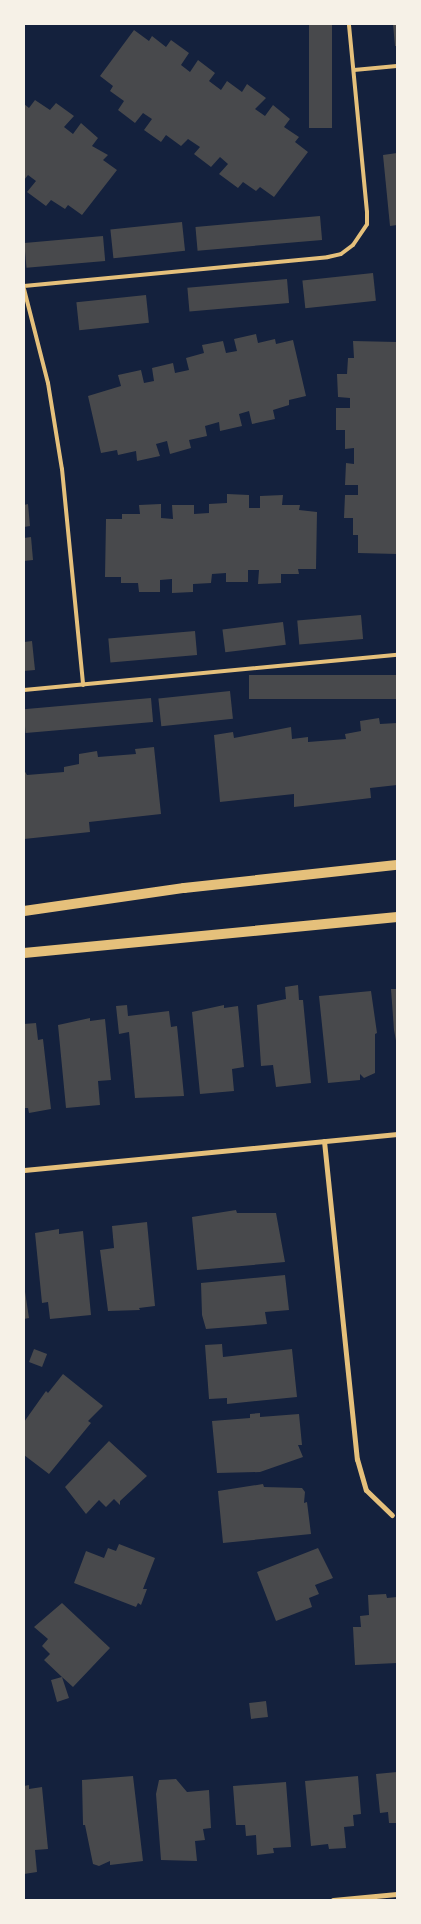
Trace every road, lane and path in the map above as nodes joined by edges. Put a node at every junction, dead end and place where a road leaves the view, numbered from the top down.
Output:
1 (349, 24) edge
2 (397, 66) edge
3 (354, 70) junction
4 (24, 288) edge
5 (397, 655) edge
6 (83, 685) junction
7 (24, 690) edge
8 (397, 865) edge
9 (24, 911) edge
10 (397, 918) edge
11 (24, 953) edge
12 (397, 1134) edge
13 (324, 1141) junction
14 (24, 1170) edge
15 (392, 1515) dead end
16 (397, 1894) edge
17 (333, 1900) edge

1 - 3 lane
2 - 3 lane
3 - 4 lane
4 - 6 lane
5 - 6 lane
6 - 7 lane
8 - 9 main road
10 - 11 main road
12 - 13 street
13 - 14 street
13 - 15 street
16 - 17 street

